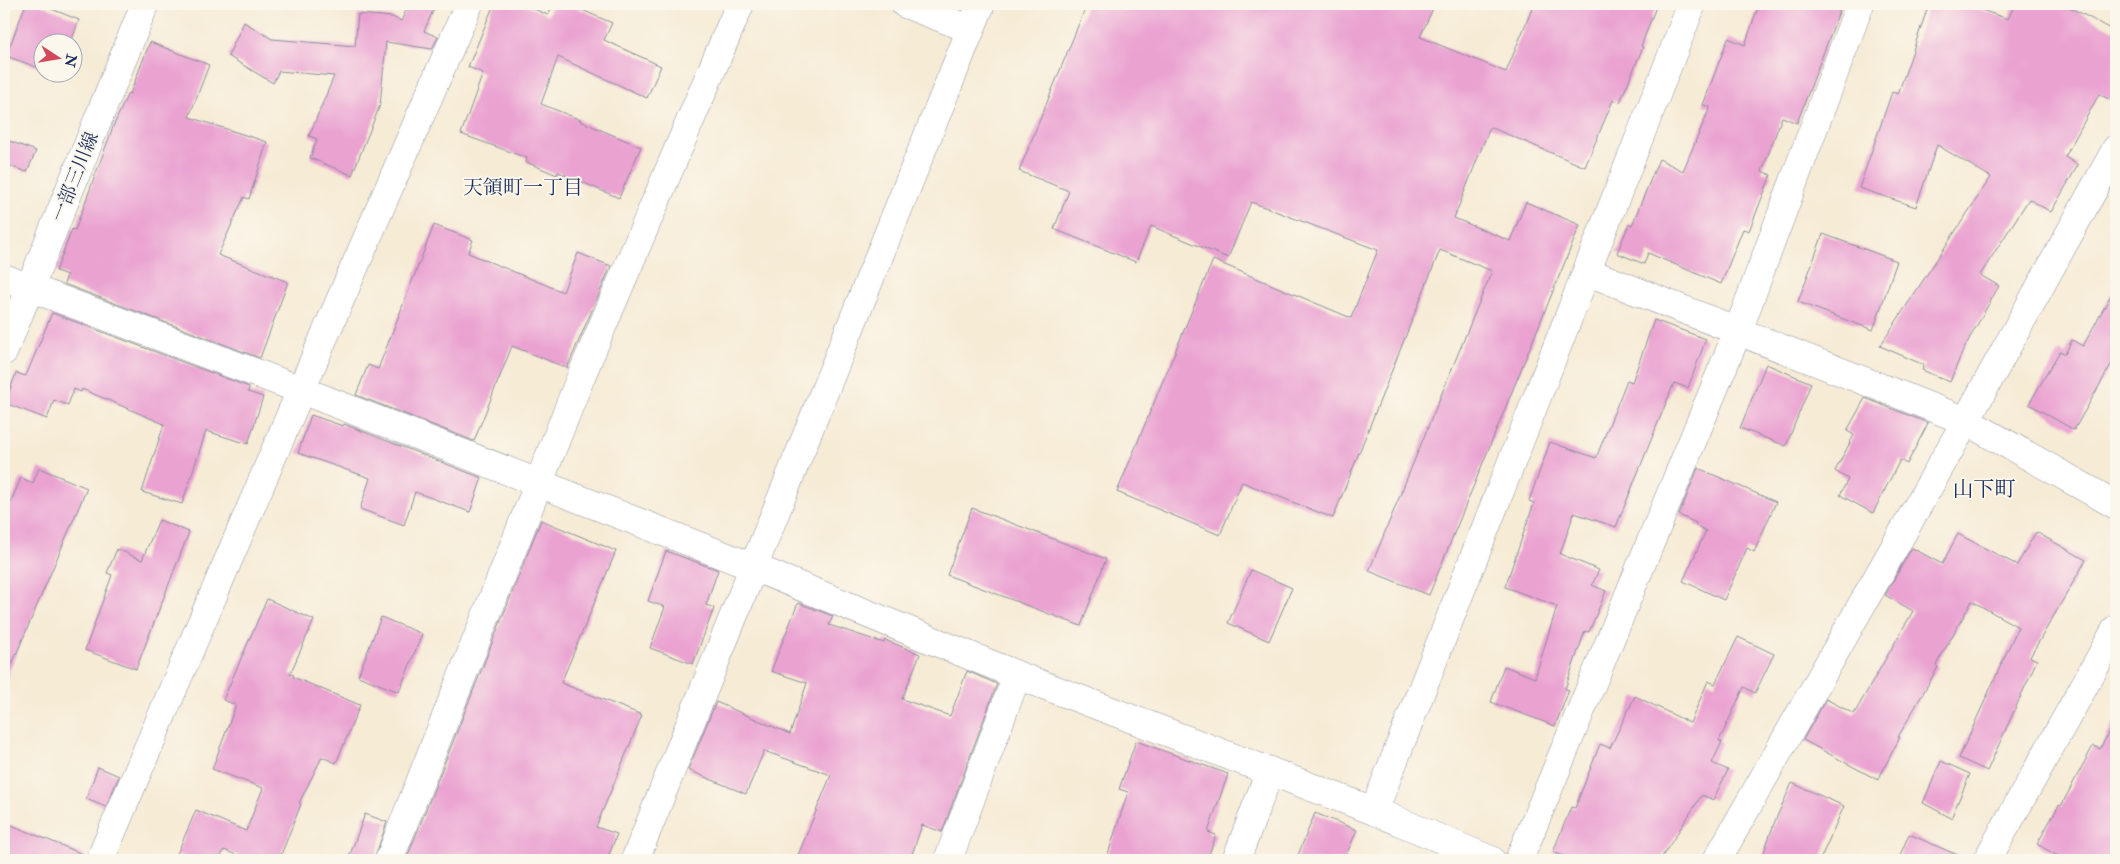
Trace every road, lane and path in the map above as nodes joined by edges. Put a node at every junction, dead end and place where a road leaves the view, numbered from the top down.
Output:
1 (145, 4) edge
2 (469, 4) edge
3 (740, 4) edge
4 (904, 4) edge
5 (981, 4) edge
6 (1692, 4) edge
7 (1860, 4) edge
8 (970, 29) junction
9 (2116, 149) edge
10 (1588, 272) junction
11 (4, 278) edge
12 (30, 288) junction
13 (1738, 331) junction
14 (4, 351) edge
15 (301, 390) junction
16 (1966, 422) junction
17 (537, 483) junction
18 (2116, 505) edge
19 (753, 567) junction
20 (2116, 629) edge
21 (1018, 675) junction
22 (1270, 772) junction
23 (1374, 811) junction
24 (100, 860) edge
25 (389, 860) edge
26 (635, 860) edge
27 (948, 860) edge
28 (1236, 860) edge
29 (1491, 860) edge
30 (1519, 860) edge
31 (1717, 860) edge
32 (1987, 860) edge

1 - 12 street, 一部三川線
2 - 15 street
3 - 17 street
4 - 8 street
5 - 8 street
6 - 10 street
7 - 13 street
8 - 19 street
9 - 16 street
10 - 13 street
10 - 23 street
11 - 12 street
12 - 14 street, 一部三川線
12 - 15 street
13 - 16 street
13 - 30 street
15 - 17 street
15 - 24 street
16 - 18 street
16 - 31 street
17 - 19 street
17 - 25 street
19 - 21 street
19 - 26 street
20 - 32 street
21 - 22 street
21 - 27 street
22 - 23 street
22 - 28 street
23 - 29 street

